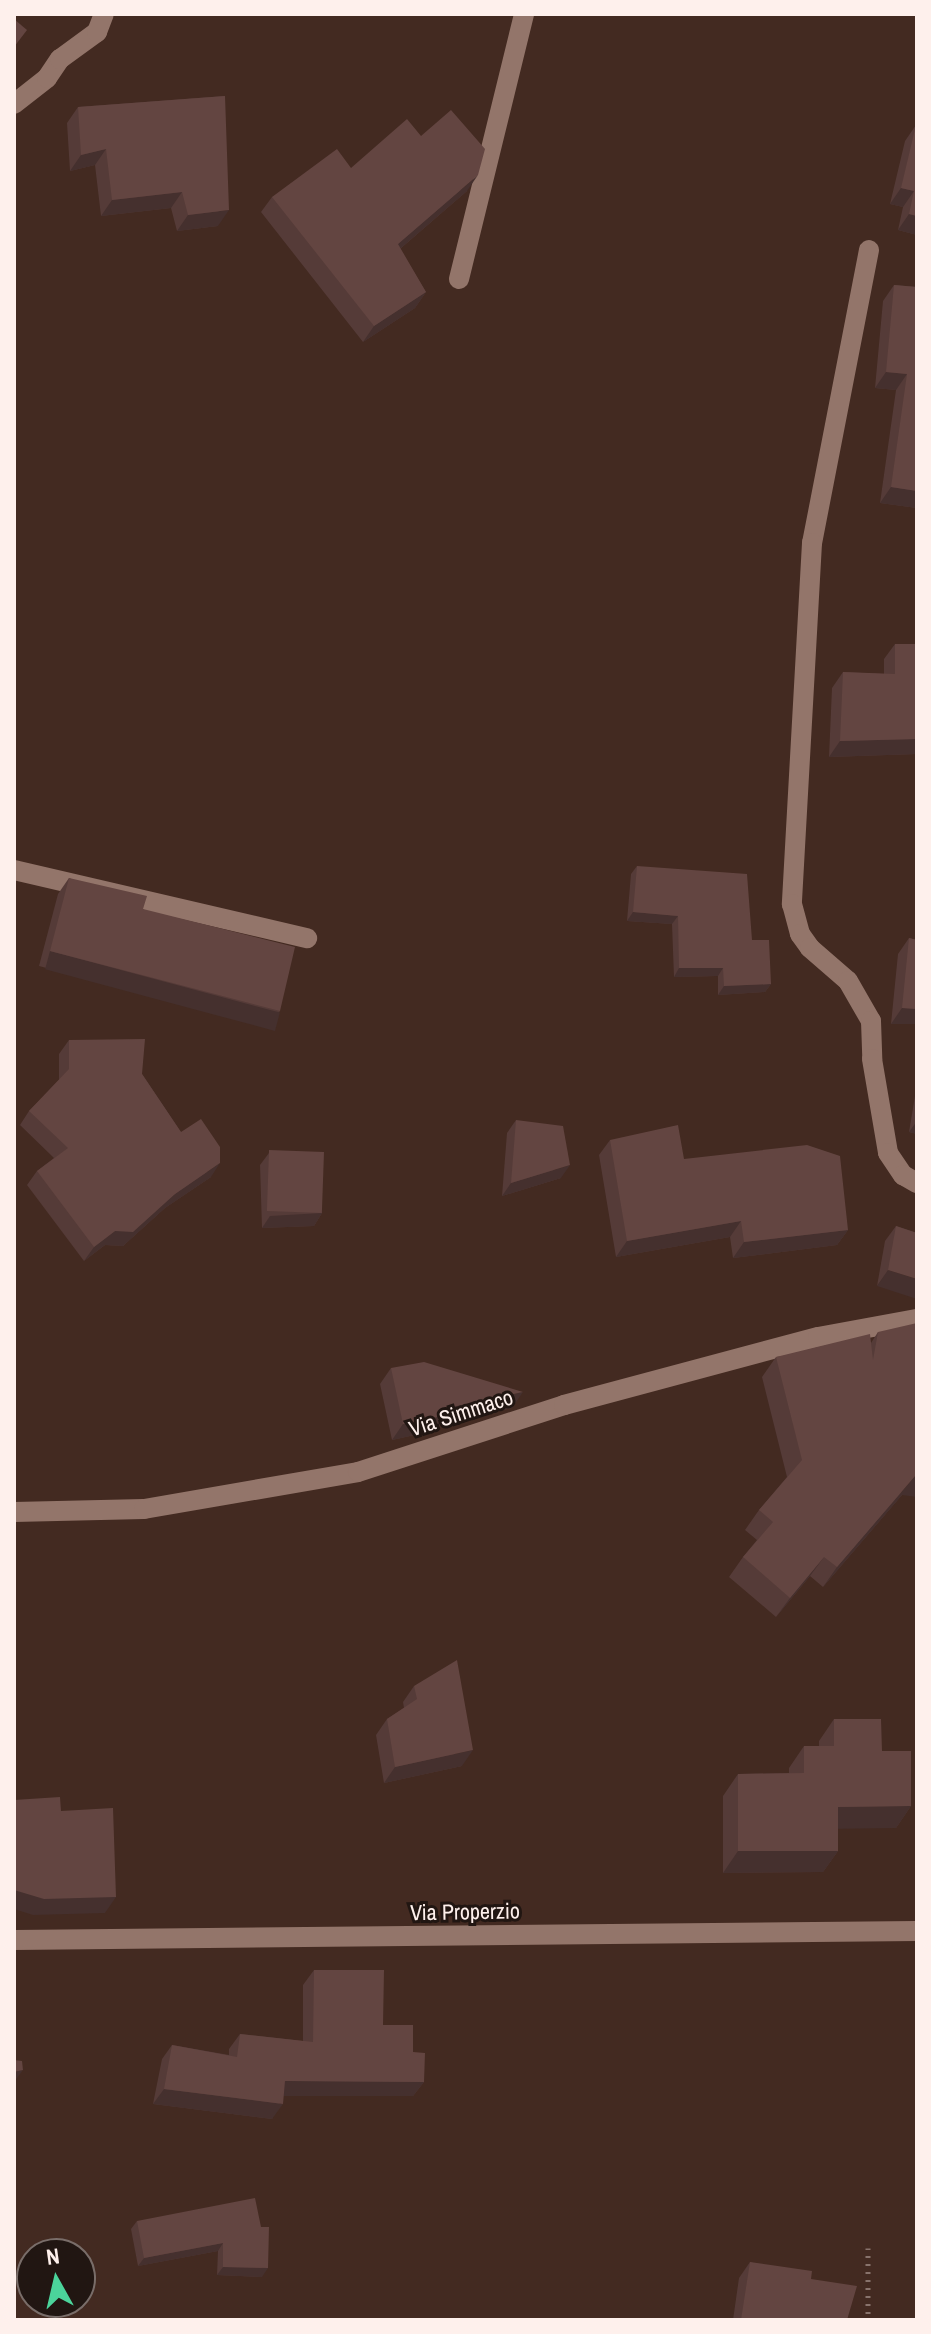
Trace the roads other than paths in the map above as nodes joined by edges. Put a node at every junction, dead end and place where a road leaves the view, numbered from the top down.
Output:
1 (104, 14) edge
2 (524, 14) edge
3 (14, 104) edge
4 (869, 250) dead end
5 (459, 279) dead end
6 (14, 870) edge
7 (307, 938) dead end
8 (917, 1183) edge
9 (917, 1319) edge
10 (14, 1512) edge
11 (917, 1931) edge
12 (14, 1940) edge

1 - 3 street
2 - 5 street
4 - 8 street
6 - 7 street
9 - 10 street, Via Simmaco
11 - 12 street, Via Properzio

